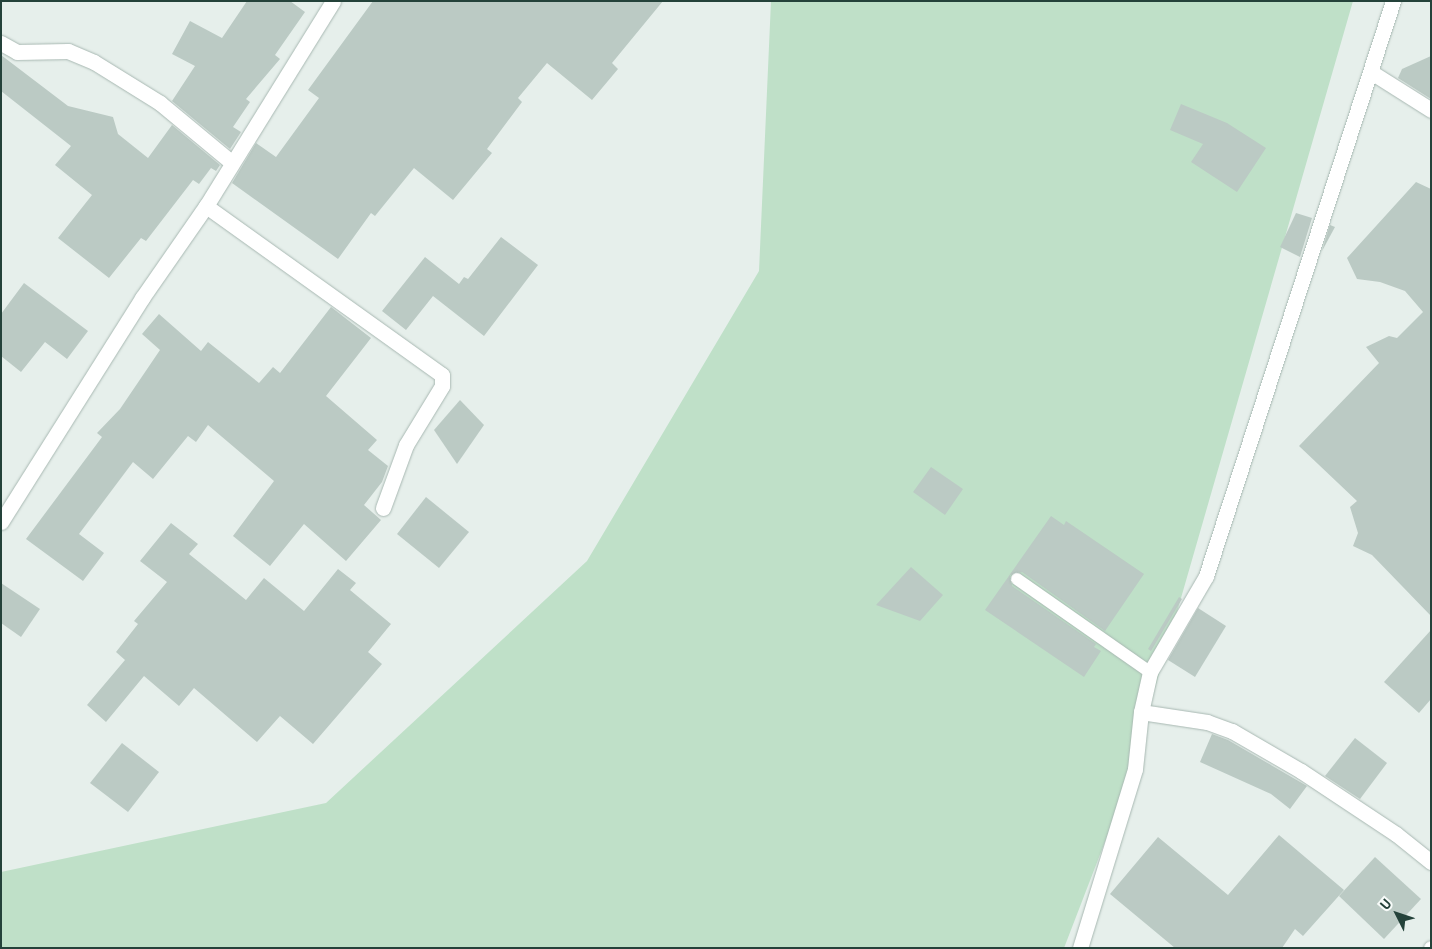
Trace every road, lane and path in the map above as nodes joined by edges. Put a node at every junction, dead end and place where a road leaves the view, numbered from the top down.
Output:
1 (333, 1) edge
2 (1393, 1) edge
3 (1, 43) edge
4 (1372, 72) junction
5 (1431, 110) edge
6 (231, 162) junction
7 (206, 206) junction
8 (383, 508) dead end
9 (1, 522) edge
10 (1017, 578) dead end
11 (1150, 672) junction
12 (1141, 712) junction
13 (1431, 862) edge
14 (1080, 948) edge

1 - 6 street
2 - 4 street
3 - 6 street
4 - 5 street
4 - 11 street
6 - 7 street
7 - 8 street
7 - 9 street
10 - 11 lane
11 - 12 street
12 - 13 street
12 - 14 street

